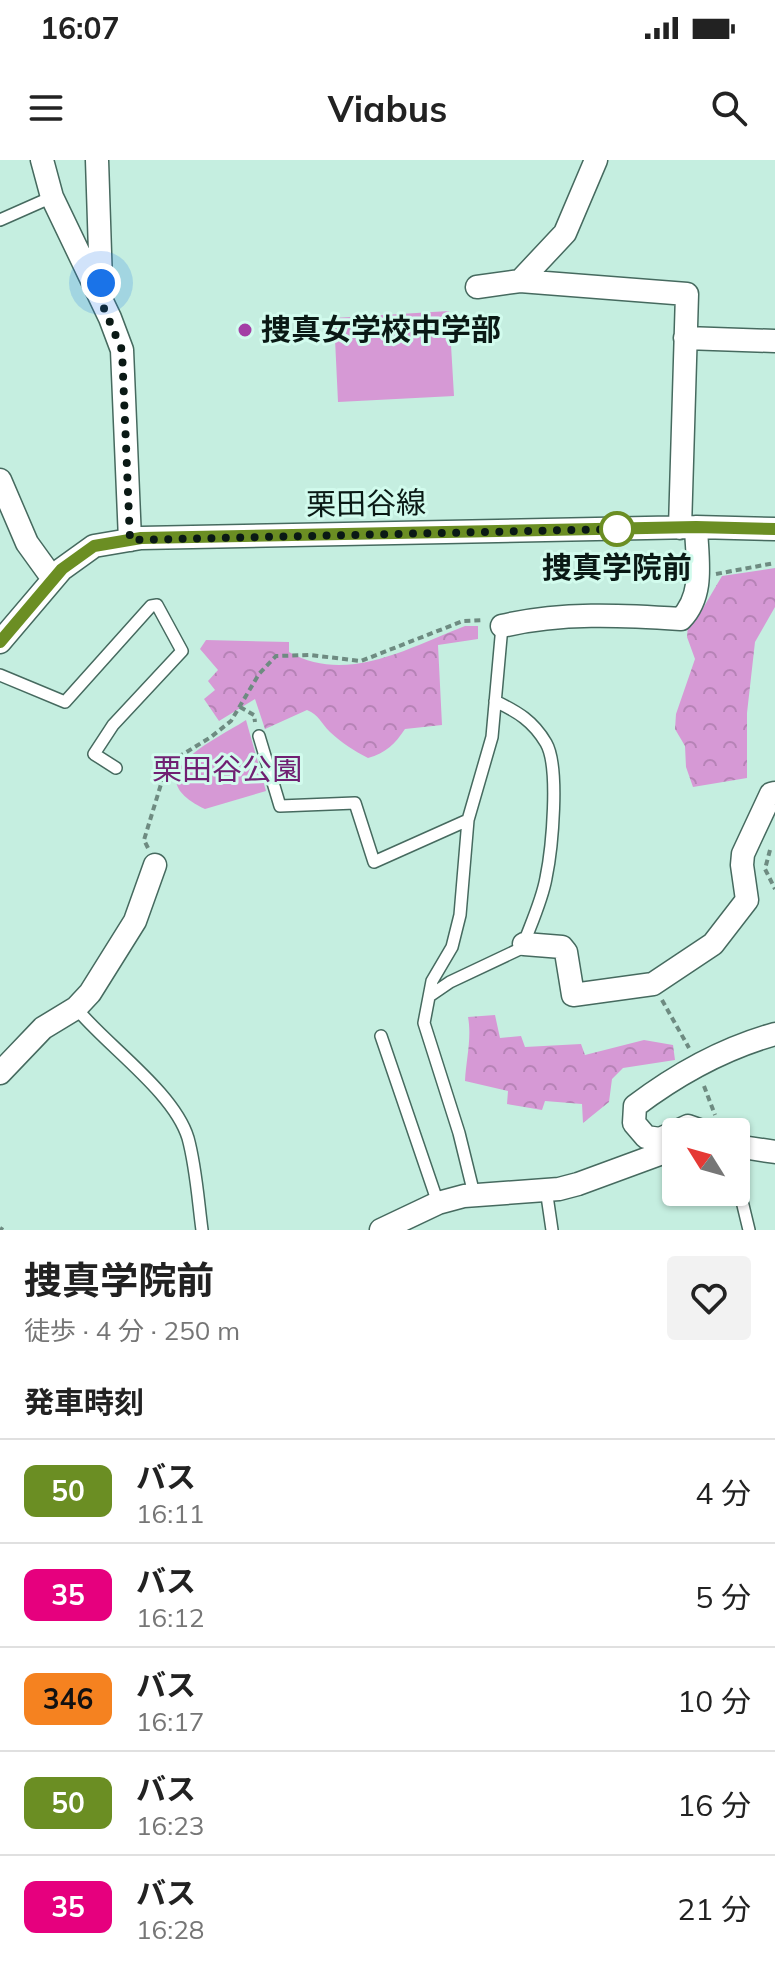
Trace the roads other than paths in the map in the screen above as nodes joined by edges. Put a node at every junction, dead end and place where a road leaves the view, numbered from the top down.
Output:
1 (97, 160) edge
2 (596, 160) edge
3 (41, 162) edge
4 (52, 197) junction
5 (0, 220) edge
6 (520, 281) junction
7 (477, 287) dead end
8 (96, 290) junction
9 (685, 338) junction
10 (775, 341) edge
11 (0, 480) edge
12 (688, 528) junction
13 (775, 529) edge
14 (130, 540) junction
15 (53, 579) junction
16 (502, 626) joint
17 (1, 639) edge
18 (0, 675) edge
19 (495, 701) junction
20 (259, 736) road end
21 (116, 768) dead end
22 (775, 793) edge
23 (468, 820) junction
24 (155, 865) road end
25 (524, 944) junction
26 (431, 995) junction
27 (76, 1008) junction
28 (775, 1034) edge
29 (381, 1036) dead end
30 (0, 1073) edge
31 (662, 1138) edge
32 (750, 1148) edge
33 (775, 1152) edge
34 (662, 1153) edge
35 (546, 1189) junction
36 (474, 1194) junction
37 (438, 1203) junction
38 (743, 1206) edge
39 (202, 1230) edge
40 (381, 1230) edge
41 (552, 1230) edge
42 (749, 1230) edge

1 - 8 street
2 - 6 street
3 - 4 street
4 - 5 lane
4 - 8 street
6 - 7 street
6 - 9 street
8 - 14 street
9 - 10 street
9 - 12 street
11 - 15 street
12 - 13 street, 栗田谷線
12 - 14 street, 栗田谷線
12 - 16 street
14 - 15 street, 栗田谷線
15 - 17 street, 栗田谷線
16 - 19 lane
18 - 21 lane
19 - 23 lane
19 - 25 lane
20 - 23 lane
22 - 25 street
23 - 26 lane
24 - 27 street
25 - 26 lane
26 - 36 lane
27 - 30 street
27 - 39 lane
28 - 31 street
29 - 37 lane
32 - 33 street
34 - 35 street
35 - 36 street
35 - 41 lane
36 - 37 street
37 - 40 street
38 - 42 lane

